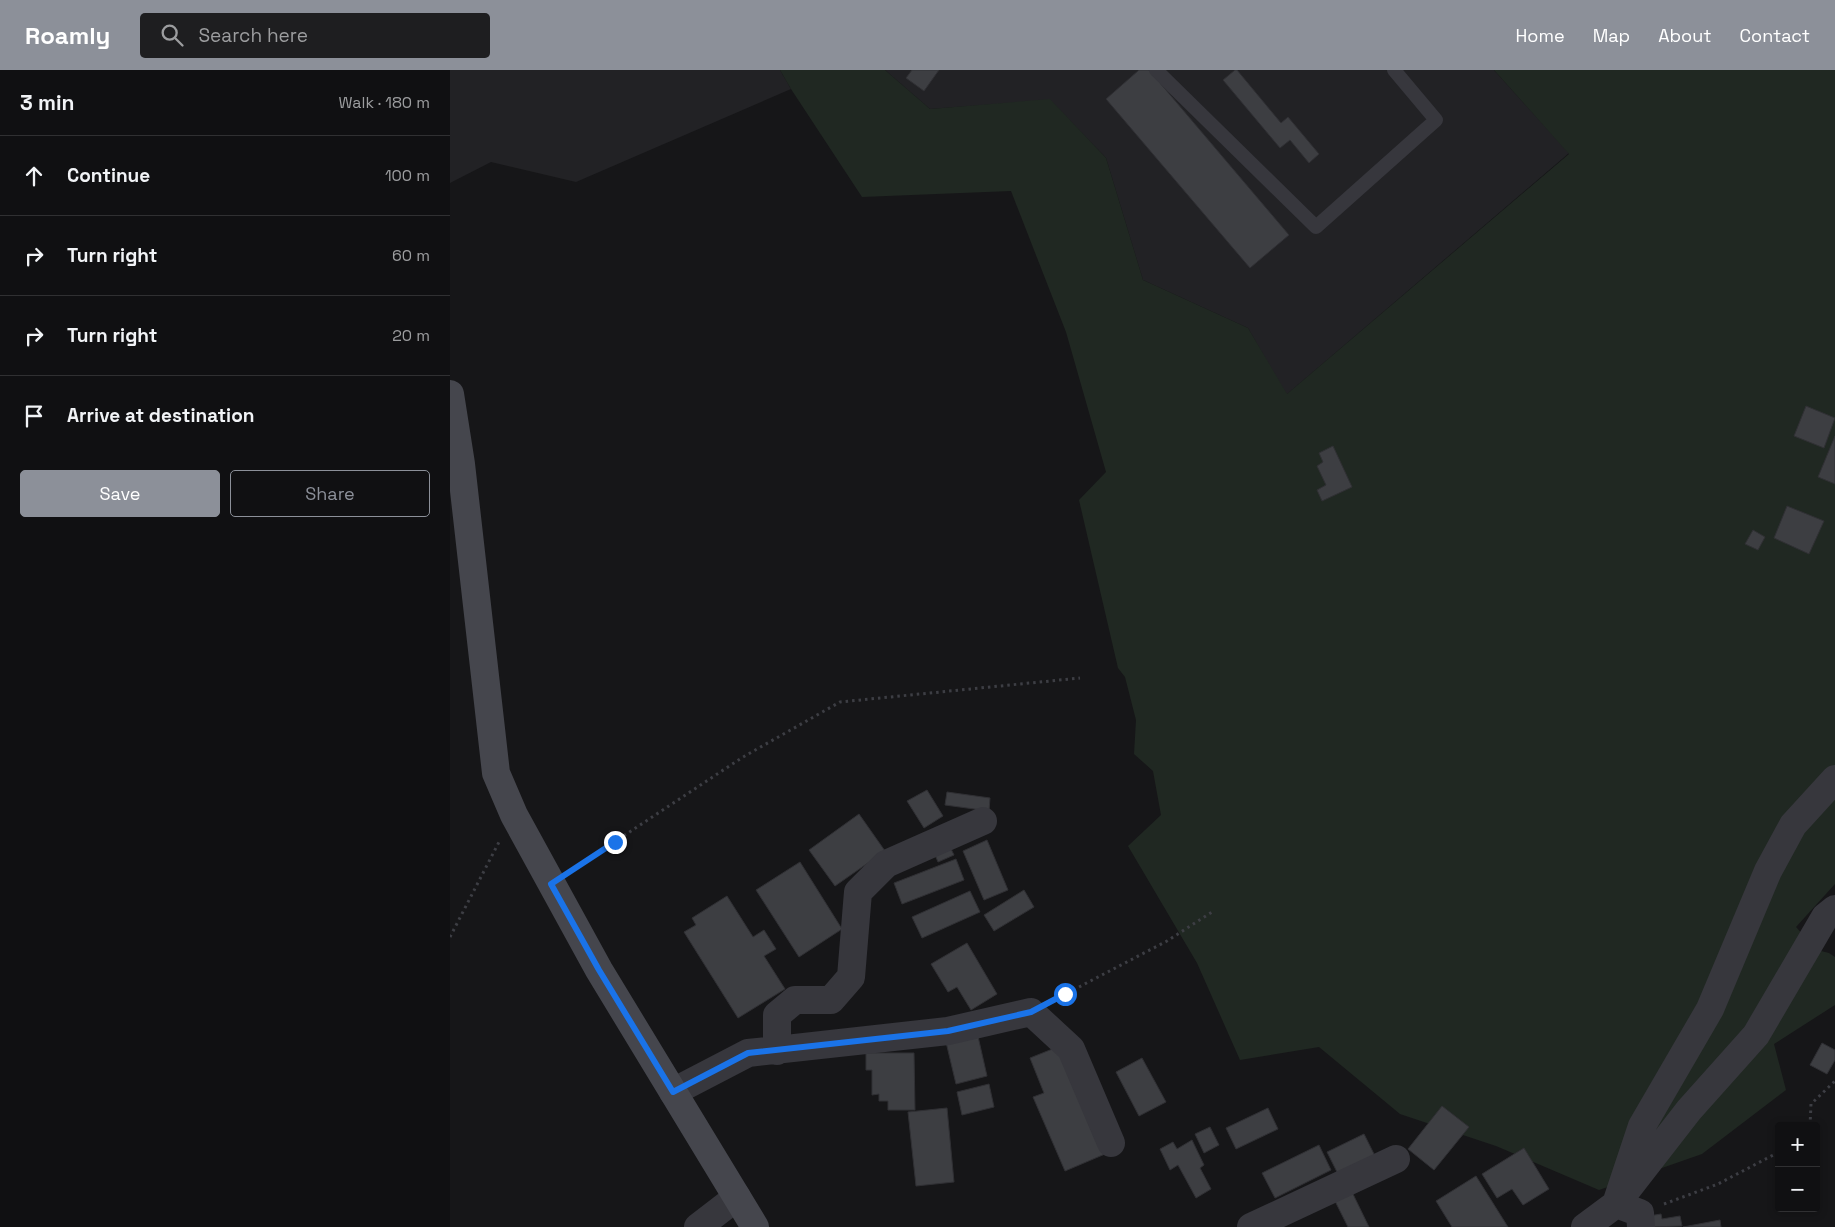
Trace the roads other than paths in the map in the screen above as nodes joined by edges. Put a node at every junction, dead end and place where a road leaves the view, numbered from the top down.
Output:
1 (1156, 70) edge
2 (1394, 70) edge
3 (450, 394) edge
4 (1835, 779) edge
5 (983, 821) dead end
6 (1835, 909) edge
7 (777, 1050) junction
8 (673, 1092) junction
9 (1111, 1144) dead end
10 (1396, 1159) dead end
11 (737, 1197) junction
12 (1632, 1215) edge
13 (698, 1227) edge
14 (755, 1227) edge
15 (1251, 1227) edge
16 (1585, 1227) edge

1 - 2 lane
3 - 8 street
4 - 12 street
5 - 7 street
6 - 12 street
7 - 8 street
7 - 9 street
8 - 11 street
10 - 15 street
11 - 13 street
11 - 14 street
12 - 16 street

